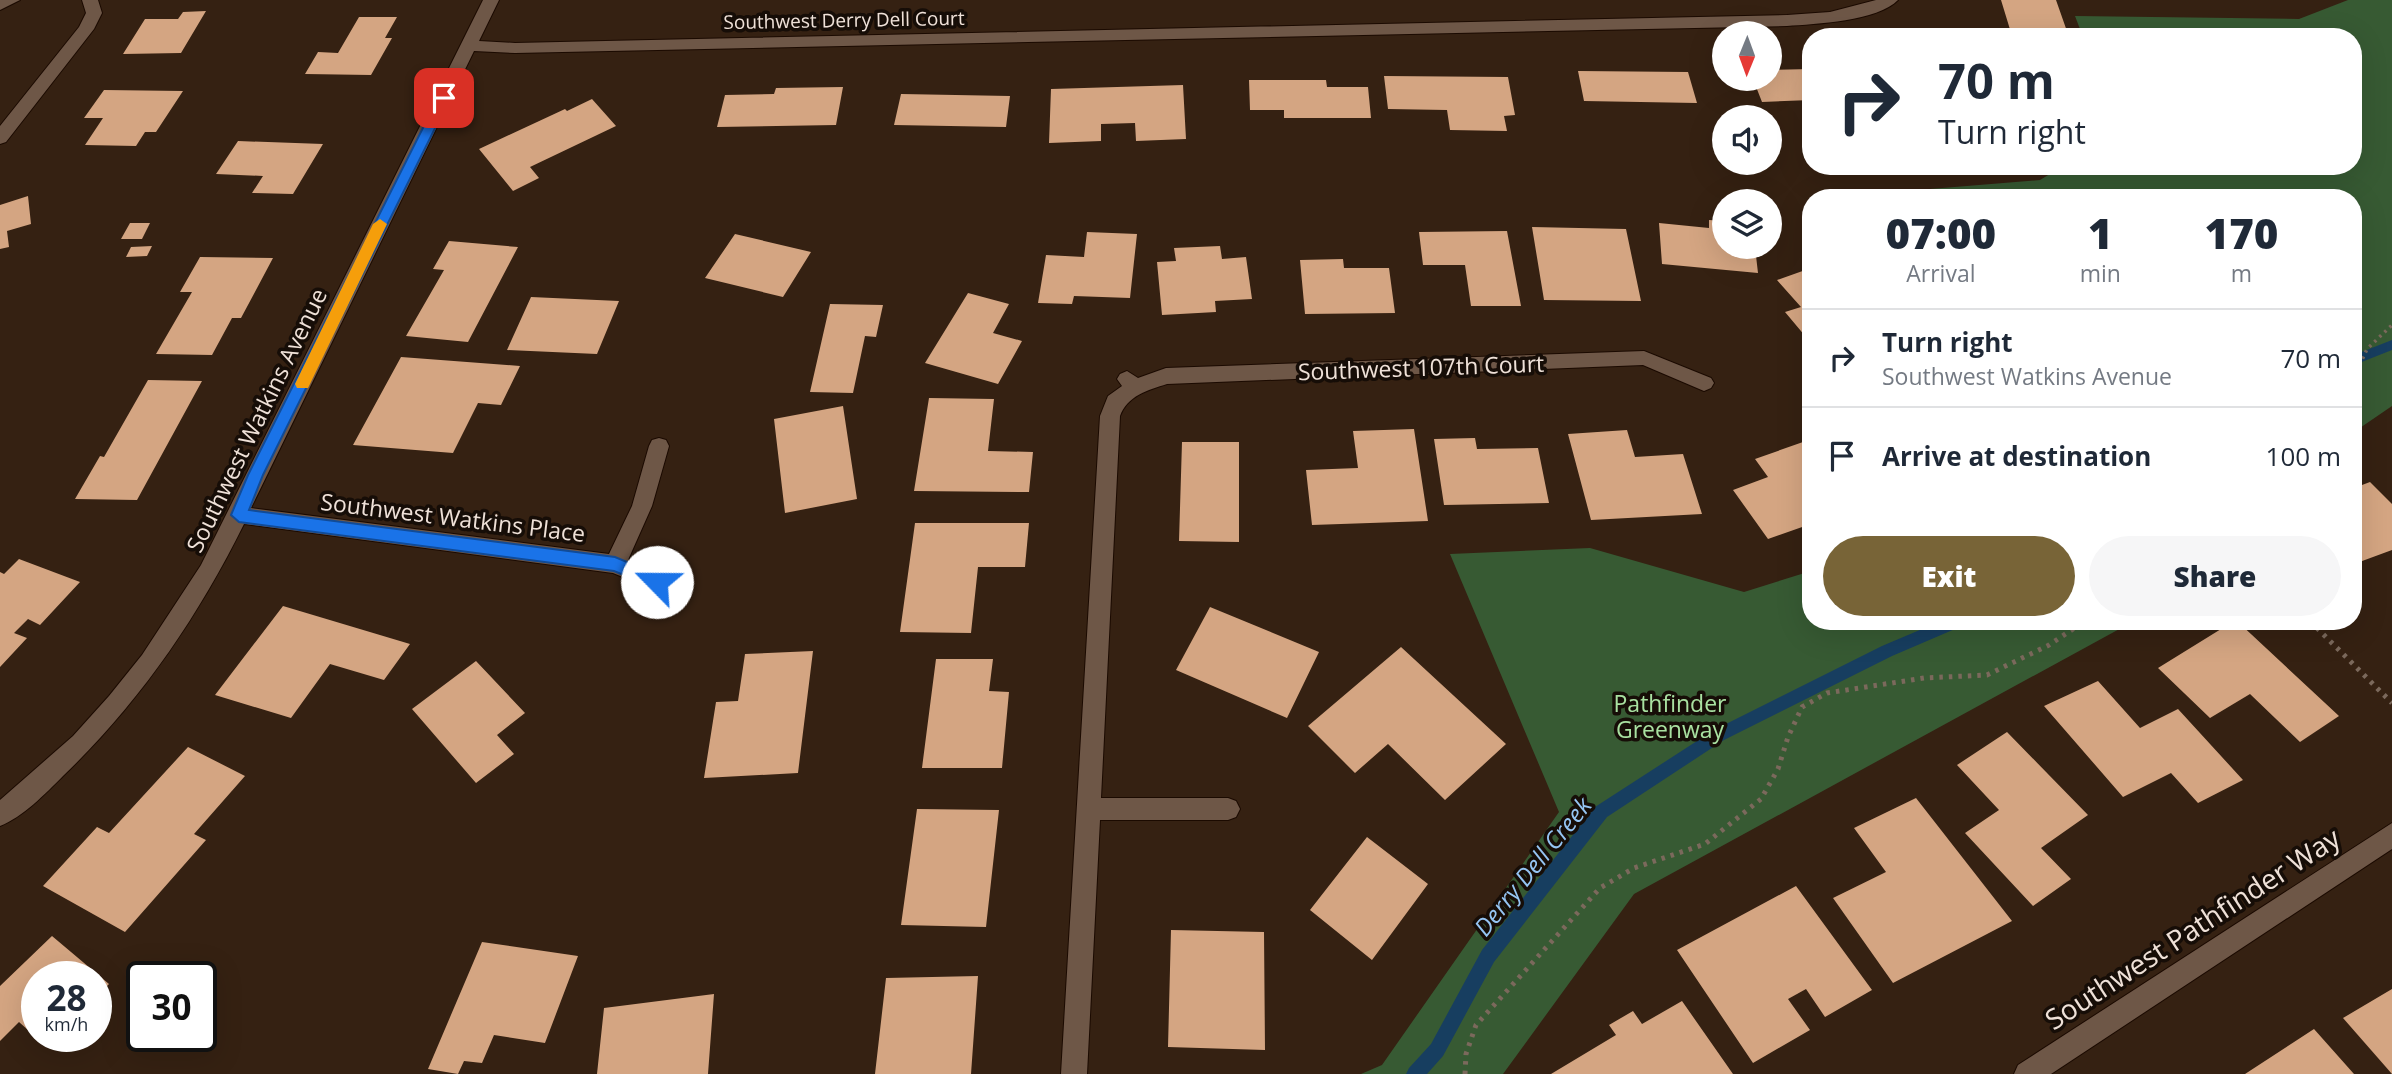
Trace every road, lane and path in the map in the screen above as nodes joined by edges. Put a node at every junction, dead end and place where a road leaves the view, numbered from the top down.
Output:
1 (12, 0) edge
2 (90, 0) edge
3 (491, 0) edge
4 (1890, 0) edge
5 (0, 5) edge
6 (469, 46) junction
7 (0, 138) edge
8 (2392, 325) edge
9 (2362, 360) edge
10 (1704, 383) dead end
11 (659, 446) dead end
12 (239, 515) junction
13 (615, 564) junction
14 (657, 582) dead end
15 (2072, 630) edge
16 (2319, 630) edge
17 (2392, 704) edge
18 (1228, 808) dead end
19 (1089, 809) junction
20 (0, 815) edge
21 (2392, 835) edge
22 (1074, 1074) edge
23 (1465, 1074) edge
24 (2027, 1074) edge

1 - 5 street
2 - 7 street
3 - 6 street, Southwest Watkins Avenue
4 - 6 street, Southwest Derry Dell Court
6 - 12 street, Southwest Watkins Avenue
8 - 9 path
10 - 19 street, Southwest 107th Court
11 - 13 street
12 - 13 street, Southwest Watkins Place
12 - 20 street, Southwest Watkins Avenue
13 - 14 street, Southwest Watkins Place
15 - 23 path
16 - 17 path
18 - 19 street
19 - 22 street, Southwest 107th Court
21 - 24 street, Southwest Pathfinder Way

